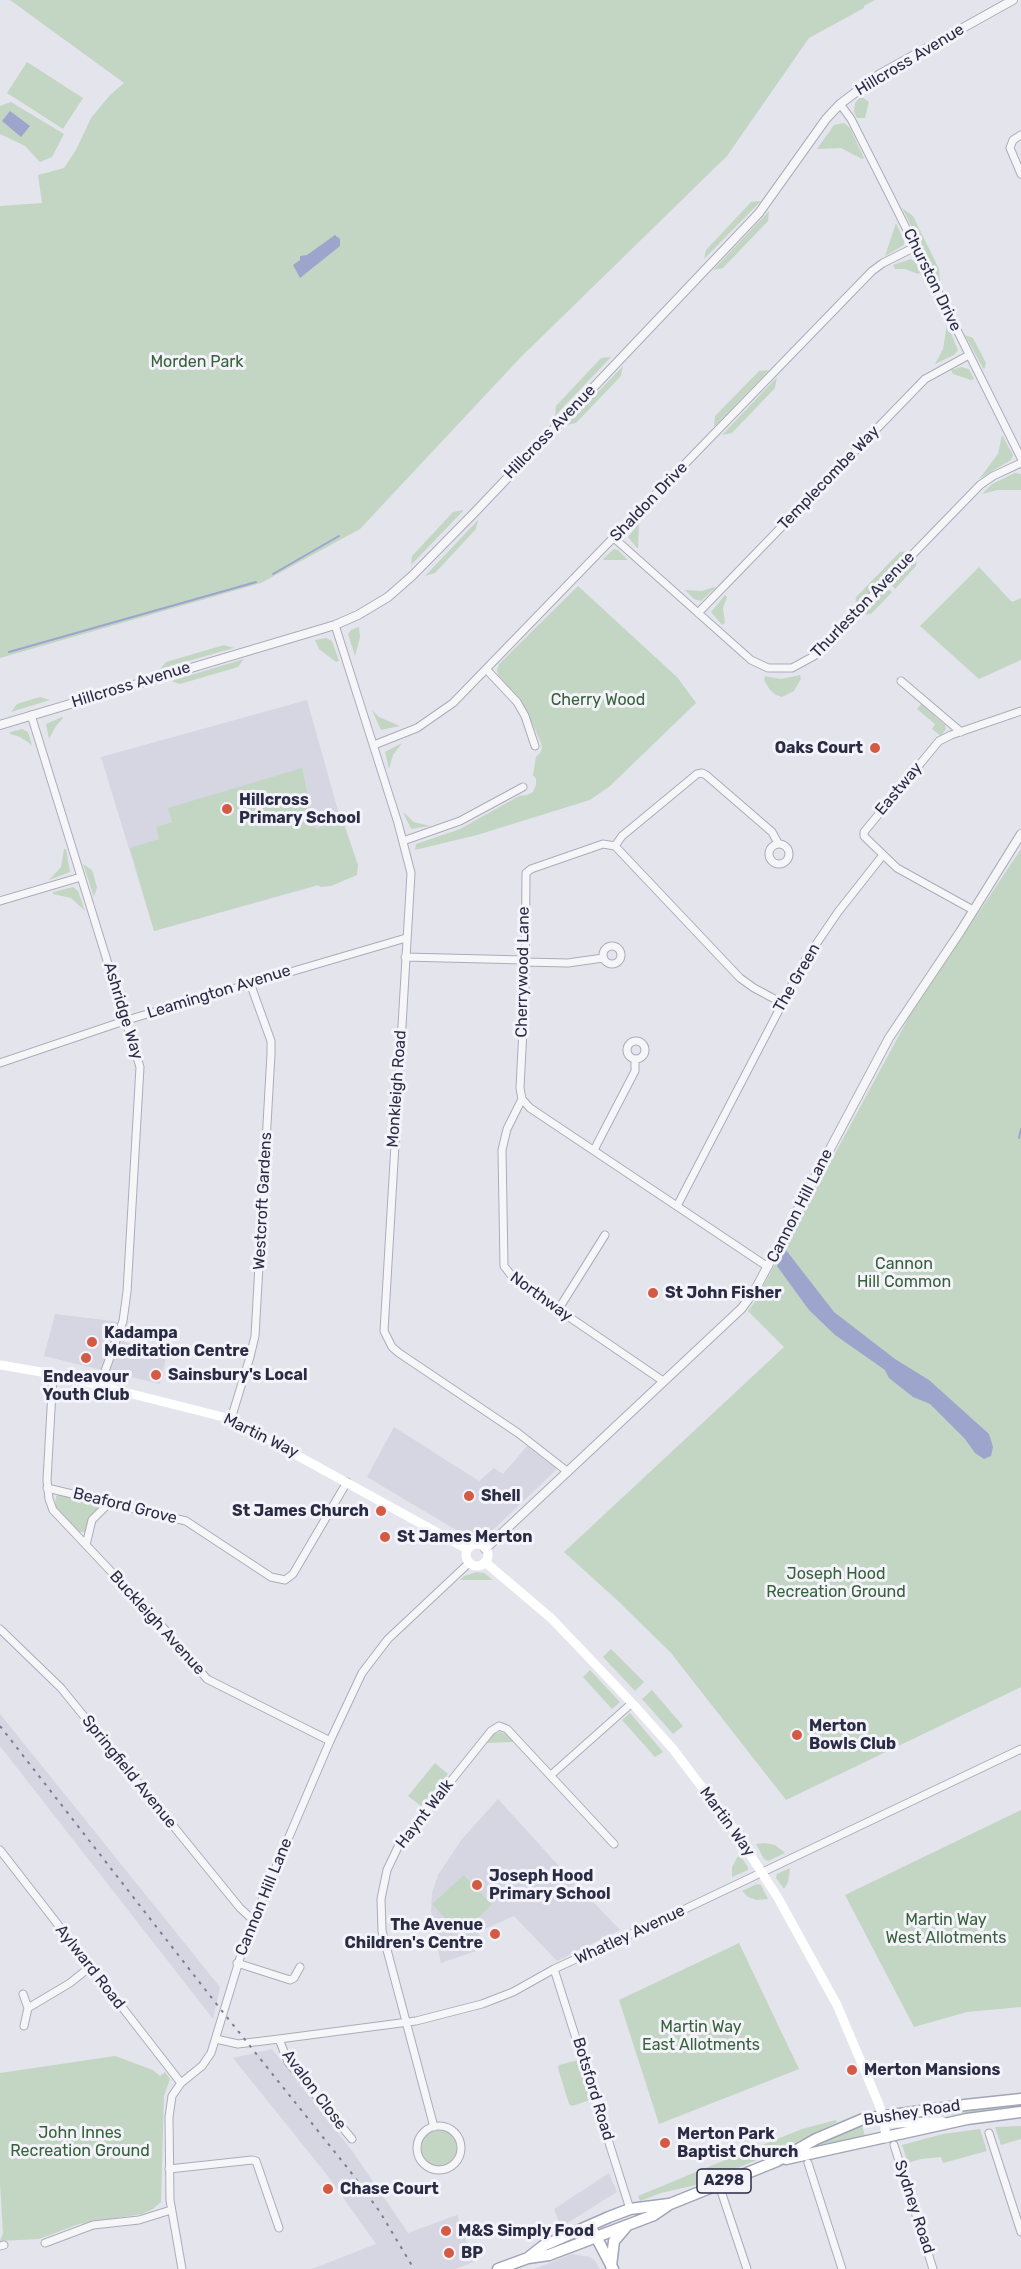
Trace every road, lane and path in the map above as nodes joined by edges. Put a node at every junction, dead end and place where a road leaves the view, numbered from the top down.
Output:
1 (1013, 0) edge
2 (840, 104) junction
3 (1021, 135) edge
4 (1021, 174) edge
5 (915, 247) junction
6 (969, 355) junction
7 (1021, 458) edge
8 (1021, 463) edge
9 (614, 538) junction
10 (698, 613) junction
11 (335, 625) junction
12 (486, 669) junction
13 (901, 681) dead end
14 (1021, 711) edge
15 (31, 716) junction
16 (0, 725) edge
17 (961, 732) junction
18 (374, 745) junction
19 (535, 746) dead end
20 (523, 787) dead end
21 (1021, 834) edge
22 (403, 841) junction
23 (778, 843) dead end
24 (615, 846) junction
25 (883, 855) junction
26 (81, 877) junction
27 (0, 901) edge
28 (973, 910) junction
29 (406, 938) junction
30 (405, 957) junction
31 (603, 958) dead end
32 (524, 961) junction
33 (250, 983) junction
34 (782, 1003) junction
35 (127, 1020) junction
36 (635, 1059) dead end
37 (0, 1063) edge
38 (522, 1099) junction
39 (594, 1150) junction
40 (677, 1206) junction
41 (605, 1235) dead end
42 (768, 1267) junction
43 (558, 1310) junction
44 (0, 1365) edge
45 (53, 1374) junction
46 (663, 1382) junction
47 (100, 1385) junction
48 (231, 1419) junction
49 (568, 1472) junction
50 (347, 1482) junction
51 (47, 1488) junction
52 (109, 1503) junction
53 (86, 1545) junction
54 (467, 1549) junction
55 (485, 1549) junction
56 (485, 1562) junction
57 (469, 1563) junction
58 (0, 1629) edge
59 (632, 1702) junction
60 (330, 1741) junction
61 (1021, 1749) edge
62 (551, 1775) junction
63 (614, 1844) dead end
64 (0, 1850) edge
65 (762, 1872) junction
66 (253, 1920) junction
67 (237, 1963) junction
68 (90, 1967) junction
69 (300, 1967) dead end
70 (554, 1969) junction
71 (23, 1994) dead end
72 (28, 2008) junction
73 (406, 2022) junction
74 (24, 2026) dead end
75 (216, 2038) junction
76 (279, 2039) junction
77 (181, 2083) junction
78 (1021, 2100) edge
79 (1021, 2112) edge
80 (883, 2118) junction
81 (950, 2123) junction
82 (434, 2127) junction
83 (989, 2133) dead end
84 (352, 2139) dead end
85 (890, 2141) junction
86 (777, 2161) junction
87 (808, 2163) dead end
88 (169, 2169) junction
89 (721, 2191) dead end
90 (670, 2204) junction
91 (630, 2209) junction
92 (171, 2210) junction
93 (629, 2224) junction
94 (589, 2225) junction
95 (279, 2228) dead end
96 (1021, 2232) edge
97 (595, 2236) junction
98 (45, 2243) dead end
99 (523, 2263) edge
100 (612, 2268) edge
101 (182, 2269) edge
102 (498, 2269) edge
103 (747, 2269) edge
104 (842, 2269) edge
105 (933, 2269) edge

1 - 2 street, Hillcross Avenue
2 - 5 street, Churston Drive
2 - 11 street, Hillcross Avenue
3 - 4 street
5 - 6 street, Churston Drive
5 - 9 street, Shaldon Drive
6 - 7 street, Churston Drive
6 - 10 street, Templecombe Way
8 - 10 street, Thurleston Avenue
9 - 10 street, Thurleston Avenue
9 - 12 street, Shaldon Drive
11 - 15 street, Hillcross Avenue
11 - 18 street, Monkleigh Road
12 - 18 street, Shaldon Drive
12 - 19 street
13 - 17 street
14 - 17 street, Eastway
15 - 16 street, Hillcross Avenue
15 - 26 street, Ashridge Way
17 - 25 street, Eastway
18 - 22 street, Monkleigh Road
20 - 22 street
21 - 28 street, Cannon Hill Lane
22 - 29 street, Monkleigh Road
23 - 24 street
24 - 32 street, Cherrywood Lane
24 - 34 street
25 - 28 street
25 - 34 street, The Green
26 - 27 street
26 - 35 street, Ashridge Way
28 - 42 street, Cannon Hill Lane
29 - 30 street, Monkleigh Road
29 - 33 street, Leamington Avenue
30 - 32 street
30 - 49 street, Monkleigh Road
31 - 32 street
32 - 38 street, Cherrywood Lane
33 - 35 street, Leamington Avenue
33 - 48 street, Westcroft Gardens
34 - 40 street, The Green
35 - 37 street, Leamington Avenue
35 - 47 street, Ashridge Way
36 - 39 street
38 - 39 street
38 - 43 street, Northway
39 - 40 street
40 - 42 street
41 - 43 street
42 - 46 street, Cannon Hill Lane
43 - 46 street, Northway
44 - 45 main road, Martin Way
45 - 47 main road, Martin Way
45 - 51 street, Buckleigh Avenue
46 - 49 street, Cannon Hill Lane
47 - 48 main road, Martin Way
48 - 50 main road, Martin Way
49 - 55 street, Cannon Hill Lane
50 - 52 street, Beaford Grove
50 - 54 main road, Martin Way
51 - 52 street, Beaford Grove
51 - 53 street, Buckleigh Avenue
52 - 53 street
53 - 60 street, Buckleigh Avenue
54 - 55 main road
54 - 57 main road
55 - 56 main road
56 - 57 main road
56 - 59 main road, Martin Way
57 - 60 street, Cannon Hill Lane
58 - 66 street, Springfield Avenue
59 - 62 street
59 - 65 main road, Martin Way
60 - 66 street, Cannon Hill Lane
61 - 65 street, Whatley Avenue
62 - 63 street, Haynt Walk
62 - 73 street, Haynt Walk
64 - 68 street, Aylward Road
65 - 70 street, Whatley Avenue
65 - 80 main road, Martin Way
66 - 67 street, Cannon Hill Lane
67 - 69 street
67 - 75 street, Cannon Hill Lane
68 - 72 street
68 - 77 street, Aylward Road
70 - 73 street, Whatley Avenue
70 - 91 street, Botsford Road
71 - 72 street
72 - 74 street
73 - 76 street, Whatley Avenue
73 - 82 street
75 - 76 street, Whatley Avenue
75 - 77 street, Cannon Hill Lane
76 - 84 street, Avalon Close
77 - 88 street, Cannon Hill Lane
78 - 80 main road, Bushey Road / A298
79 - 81 main road, Bushey Road / A298
80 - 81 main road, Bushey Road
80 - 85 main road, Martin Way
80 - 86 main road, Bushey Road / A298
81 - 85 main road, Bushey Road / A298
82 - 82 street
83 - 96 street
85 - 86 main road, Bushey Road / A298
85 - 105 street, Sydney Road
86 - 90 main road, Bushey Road / A298
87 - 104 street
88 - 92 street, Cannon Hill Lane
88 - 95 street
89 - 103 street
90 - 91 main road, Bushey Road / A298
90 - 93 main road, Bushey Road / A298
91 - 94 main road, Bushey Road / A298
92 - 98 street
92 - 101 street, Cannon Hill Lane
93 - 97 main road, Bushey Road / A298
93 - 100 main road
94 - 97 main road
94 - 99 main road, Bushey Road
97 - 99 main road, Bushey Road
97 - 100 main road
99 - 102 main road

